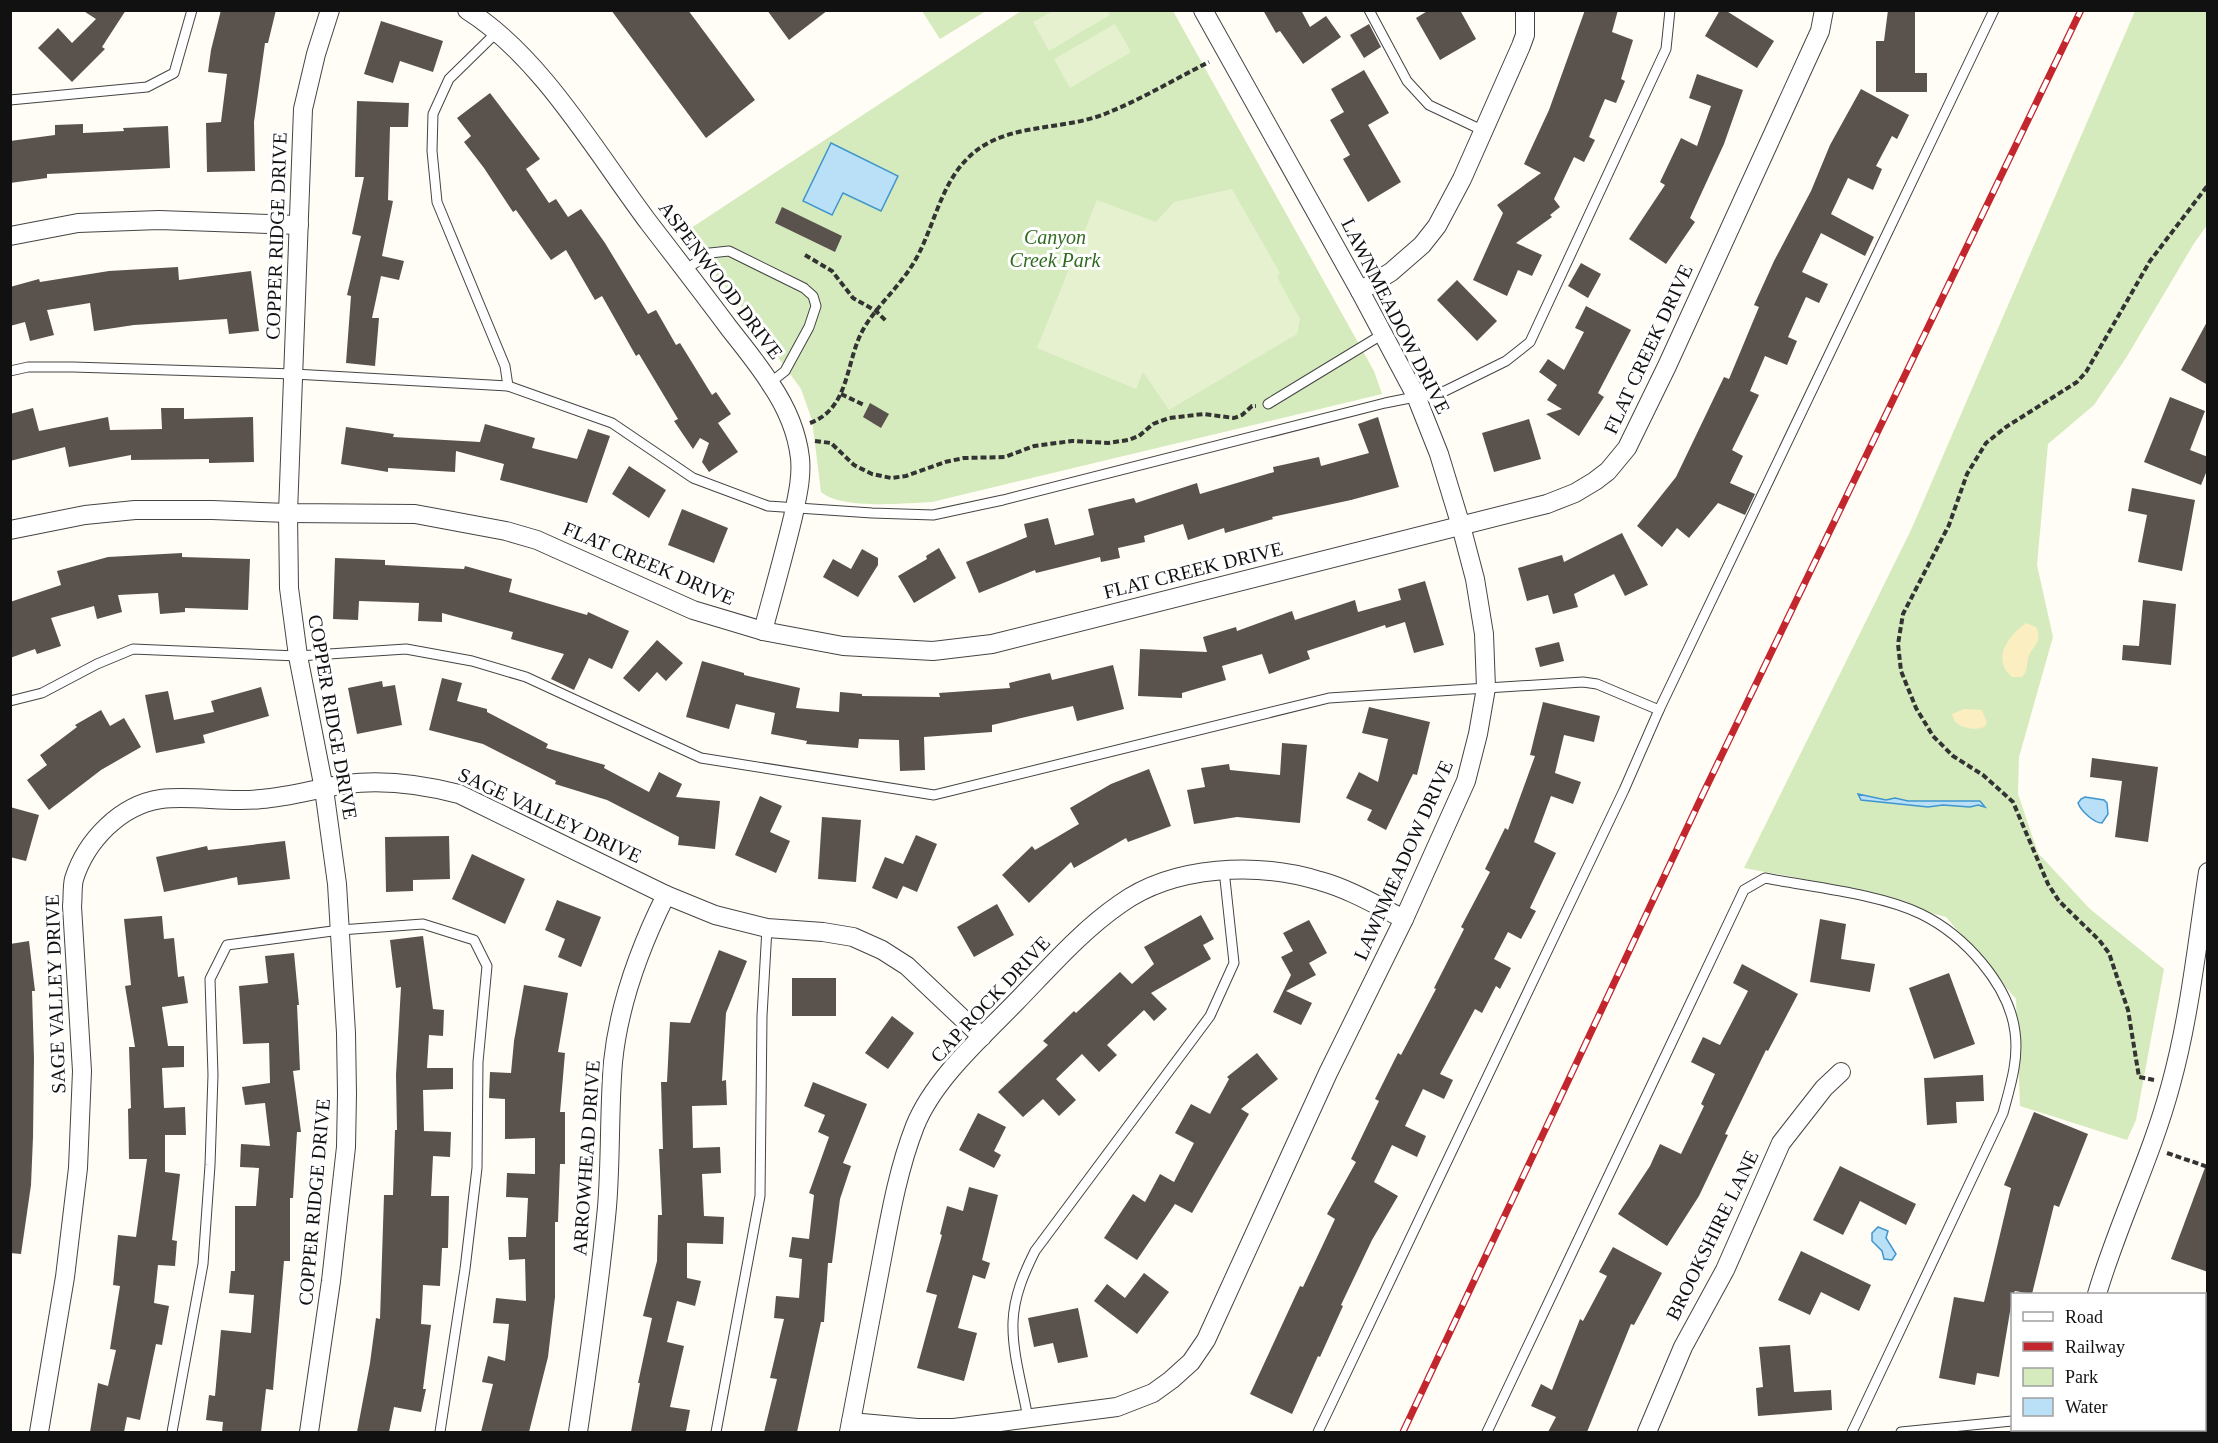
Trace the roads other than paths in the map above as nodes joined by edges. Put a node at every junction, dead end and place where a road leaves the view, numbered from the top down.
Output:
1 (192, 10) edge
2 (330, 10) edge
3 (467, 10) edge
4 (1203, 10) edge
5 (1369, 10) edge
6 (1525, 10) edge
7 (1670, 10) edge
8 (1824, 10) edge
9 (1994, 10) edge
10 (497, 32) junction
11 (10, 100) edge
12 (1484, 131) junction
13 (299, 225) junction
14 (10, 236) edge
15 (685, 270) junction
16 (1360, 291) junction
17 (1383, 334) junction
18 (10, 371) edge
19 (294, 374) junction
20 (770, 383) junction
21 (508, 386) junction
22 (1416, 396) junction
23 (1268, 404) dead end
24 (795, 507) junction
25 (288, 513) junction
26 (1461, 526) junction
27 (10, 530) edge
28 (763, 631) junction
29 (298, 656) junction
30 (1486, 688) junction
31 (10, 701) edge
32 (1659, 710) junction
33 (324, 789) junction
34 (1224, 870) junction
35 (2208, 872) edge
36 (666, 894) junction
37 (1404, 919) junction
38 (767, 928) junction
39 (340, 930) junction
40 (982, 1037) junction
41 (1841, 1072) dead end
42 (2097, 1293) edge
43 (1028, 1419) junction
44 (2011, 1421) edge
45 (850, 1427) edge
46 (39, 1432) edge
47 (172, 1432) edge
48 (309, 1432) edge
49 (440, 1432) edge
50 (578, 1432) edge
51 (716, 1432) edge
52 (1318, 1432) edge
53 (1487, 1432) edge
54 (1647, 1432) edge
55 (1852, 1432) edge
56 (1901, 1432) edge

1 - 11 lane
2 - 13 street, COPPER RIDGE DRIVE
3 - 10 street, ASPENWOOD DRIVE
4 - 16 street, LAWNMEADOW DRIVE
5 - 12 lane
6 - 12 street
7 - 22 lane
8 - 26 street, FLAT CREEK DRIVE
9 - 32 lane
10 - 15 street, ASPENWOOD DRIVE
10 - 21 lane
12 - 16 street
13 - 14 street
13 - 19 street, COPPER RIDGE DRIVE
15 - 20 street, ASPENWOOD DRIVE
15 - 20 lane
16 - 17 street, LAWNMEADOW DRIVE
17 - 22 street, LAWNMEADOW DRIVE
17 - 23 lane
18 - 19 lane
19 - 21 lane
19 - 25 street, COPPER RIDGE DRIVE
20 - 24 street, ASPENWOOD DRIVE
21 - 24 lane
22 - 24 lane
22 - 26 street, LAWNMEADOW DRIVE
24 - 28 street, ASPENWOOD DRIVE
25 - 27 street, FLAT CREEK DRIVE
25 - 28 street, FLAT CREEK DRIVE
25 - 29 street, COPPER RIDGE DRIVE
26 - 28 street, FLAT CREEK DRIVE
26 - 30 street, LAWNMEADOW DRIVE
29 - 30 lane
29 - 31 lane
29 - 33 street, COPPER RIDGE DRIVE
30 - 32 lane
30 - 37 street, LAWNMEADOW DRIVE
32 - 52 lane
33 - 36 street, SAGE VALLEY DRIVE
33 - 39 street, COPPER RIDGE DRIVE
33 - 46 street, SAGE VALLEY DRIVE
34 - 37 street, CAP ROCK DRIVE
34 - 40 street, CAP ROCK DRIVE
34 - 43 lane
35 - 42 street
36 - 38 street, SAGE VALLEY DRIVE
36 - 50 street, ARROWHEAD DRIVE
37 - 43 street, LAWNMEADOW DRIVE
38 - 40 street, SAGE VALLEY DRIVE
38 - 51 lane
39 - 47 lane
39 - 48 street, COPPER RIDGE DRIVE
39 - 49 lane
40 - 45 street, CAP ROCK DRIVE
41 - 54 street, BROOKSHIRE LANE
43 - 45 street, LAWNMEADOW DRIVE
44 - 56 lane
53 - 55 lane

